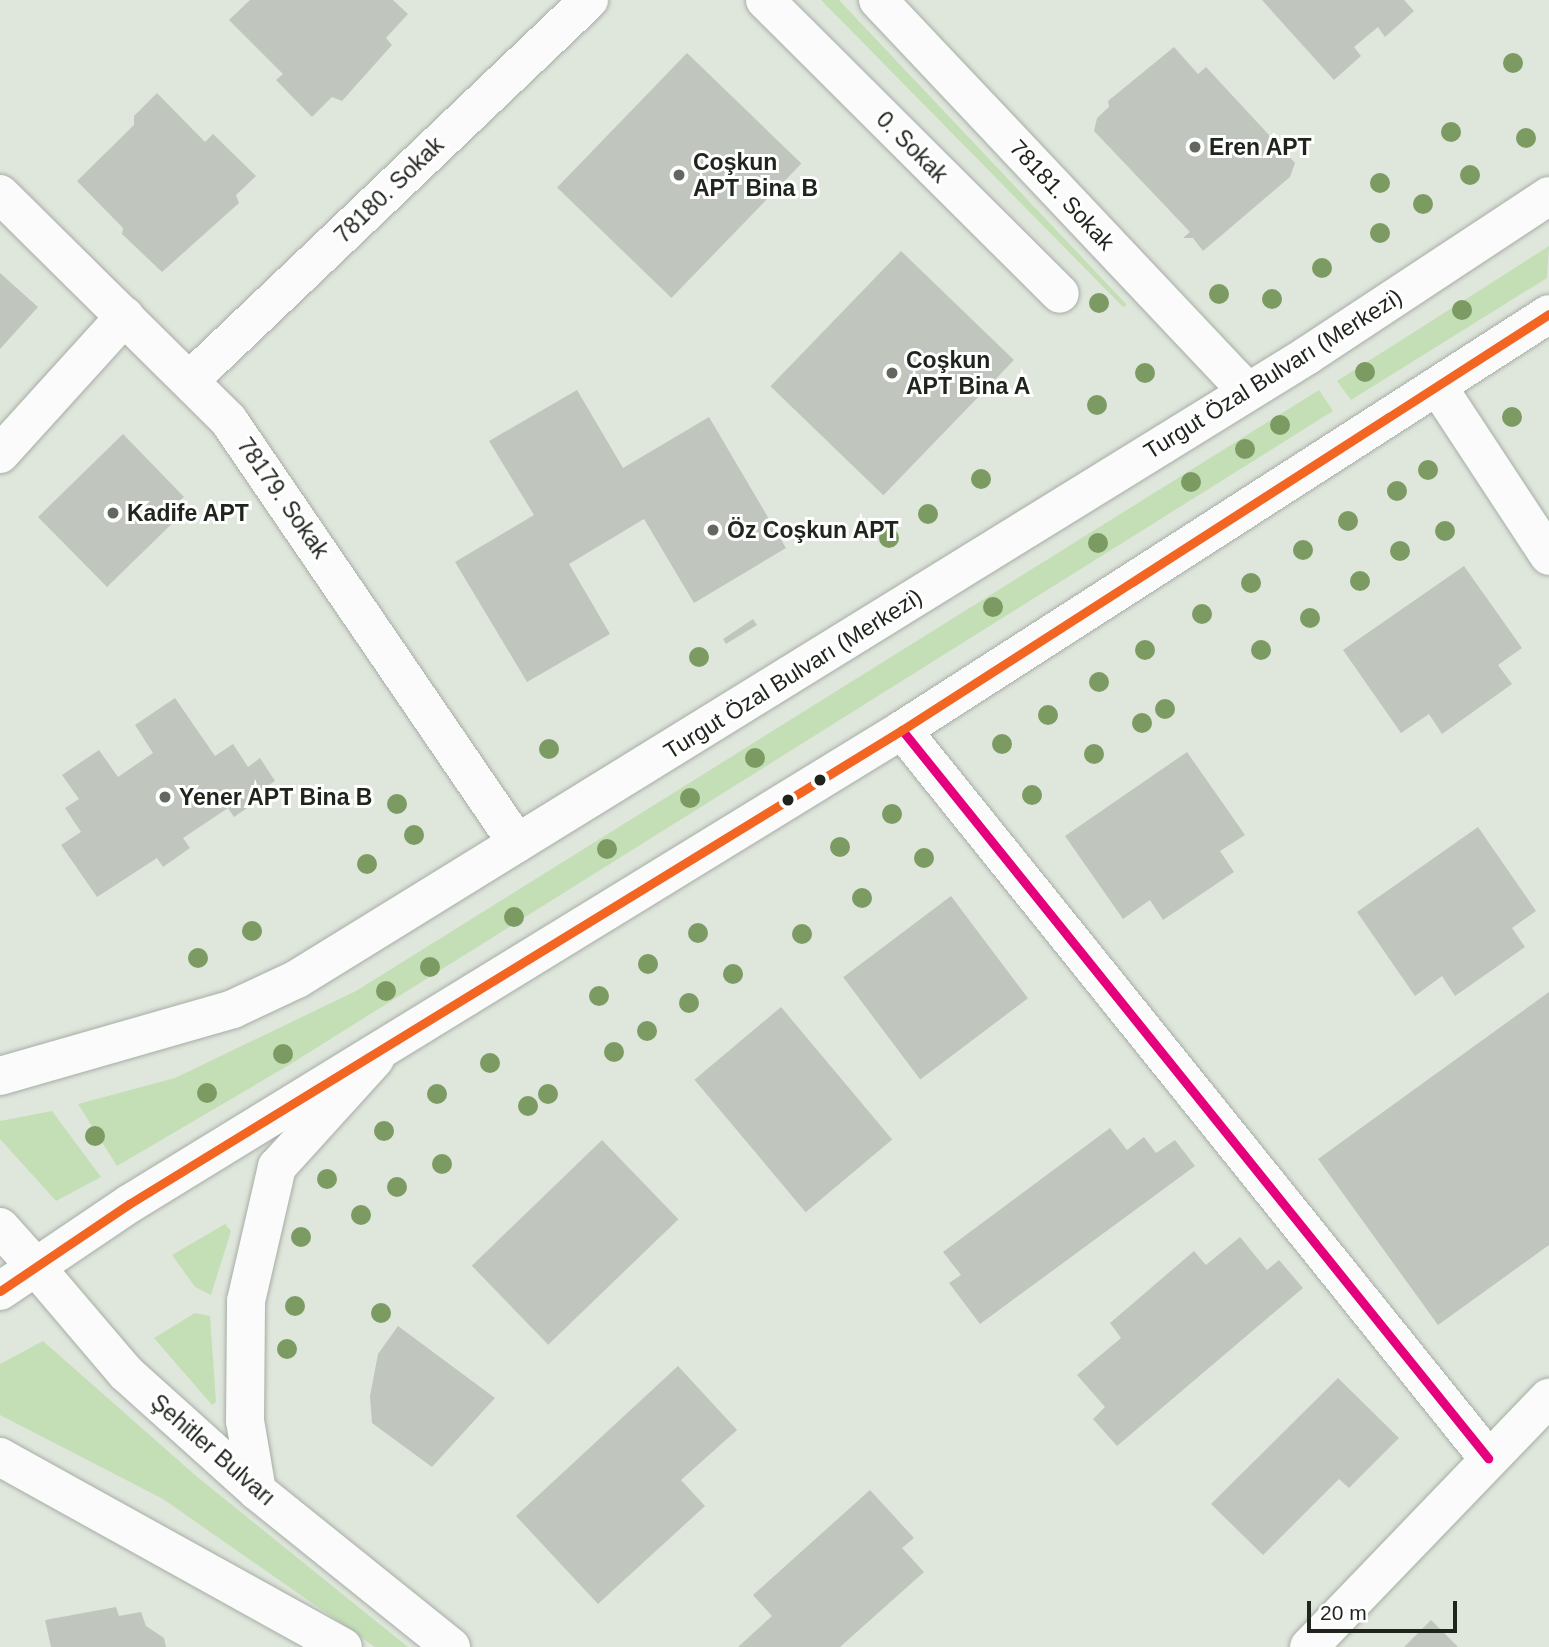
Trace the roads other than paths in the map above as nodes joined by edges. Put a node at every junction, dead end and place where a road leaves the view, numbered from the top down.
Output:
1 (589, 0) edge
2 (765, 0) edge
3 (901, 8) edge
4 (0, 194) edge
5 (1549, 196) edge
6 (1060, 295) dead end
7 (1549, 314) edge
8 (125, 316) junction
9 (190, 380) junction
10 (1438, 387) junction
11 (1247, 391) junction
12 (0, 454) edge
13 (1549, 556) edge
14 (901, 730) junction
15 (517, 843) junction
16 (386, 1047) junction
17 (0, 1076) edge
18 (0, 1227) edge
19 (34, 1265) junction
20 (0, 1291) edge
21 (1549, 1398) edge
22 (0, 1457) edge
23 (1488, 1458) junction
24 (257, 1491) junction
25 (321, 1641) edge
26 (451, 1647) edge
27 (1308, 1647) edge

1 - 9 main road, 78180. Sokak
2 - 6 main road, 0. Sokak
3 - 11 main road, 78181. Sokak
4 - 8 main road, 78179. Sokak
5 - 11 main road, Turgut Özal Bulvarı (Merkezi)
7 - 10 main road
8 - 9 main road, 78179. Sokak
8 - 12 main road
9 - 15 main road, 78179. Sokak
10 - 13 main road
10 - 14 main road
11 - 15 main road, Turgut Özal Bulvarı (Merkezi)
14 - 16 main road
14 - 23 main road
15 - 17 main road, Turgut Özal Bulvarı (Merkezi)
16 - 19 main road
16 - 24 main road
18 - 19 main road, Şehitler Bulvarı
19 - 20 main road
19 - 24 main road, Şehitler Bulvarı
21 - 23 main road
22 - 25 main road
23 - 27 main road
24 - 26 main road, Şehitler Bulvarı

